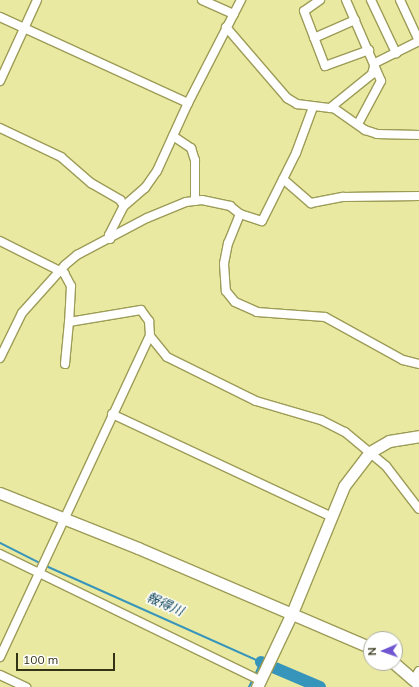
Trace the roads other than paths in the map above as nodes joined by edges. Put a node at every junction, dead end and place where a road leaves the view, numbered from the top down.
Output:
1 (37, 0) edge
2 (202, 0) edge
3 (241, 0) edge
4 (320, 0) edge
5 (346, 0) edge
6 (371, 0) edge
7 (400, 0) edge
8 (234, 14) junction
9 (0, 17) edge
10 (355, 20) junction
11 (226, 27) junction
12 (24, 28) junction
13 (314, 38) junction
14 (419, 41) edge
15 (369, 50) junction
16 (396, 53) junction
17 (375, 63) junction
18 (0, 81) edge
19 (188, 103) junction
20 (313, 107) junction
21 (330, 108) junction
22 (358, 124) junction
23 (0, 128) edge
24 (419, 135) edge
25 (172, 136) junction
26 (283, 179) junction
27 (419, 196) edge
28 (195, 201) junction
29 (124, 206) junction
30 (240, 214) junction
31 (110, 239) junction
32 (0, 241) edge
33 (61, 270) junction
34 (69, 322) junction
35 (150, 336) junction
36 (0, 358) edge
37 (65, 364) dead end
38 (419, 364) edge
39 (112, 414) junction
40 (419, 436) edge
41 (370, 452) junction
42 (0, 493) edge
43 (419, 509) edge
44 (330, 516) junction
45 (64, 520) junction
46 (0, 554) edge
47 (40, 571) junction
48 (292, 613) junction
49 (363, 644) edge
50 (0, 657) edge
51 (403, 669) edge
52 (0, 675) edge
53 (418, 679) edge
54 (260, 681) edge
55 (26, 687) edge

1 - 12 street
2 - 8 street
3 - 8 street
4 - 13 street
5 - 10 street
6 - 16 street
7 - 14 street
8 - 11 street
9 - 12 street
10 - 13 street
10 - 15 street
11 - 19 street
11 - 20 street
12 - 18 street
12 - 19 street
13 - 15 street
14 - 16 street
15 - 17 street
16 - 17 street
17 - 21 street
17 - 22 street
19 - 25 street
20 - 21 street
20 - 26 street
21 - 22 street
22 - 24 street
23 - 29 street
25 - 28 street
25 - 29 street
26 - 27 street
26 - 30 street
28 - 30 street
28 - 31 street
29 - 31 street
30 - 38 street
31 - 33 street
32 - 33 street
33 - 34 street
33 - 36 street
34 - 35 street
34 - 37 street
35 - 39 street
35 - 41 street
39 - 44 street
39 - 45 street
40 - 41 street
41 - 43 street
41 - 44 street
42 - 45 street
44 - 48 street
45 - 47 street
45 - 48 street
46 - 47 street
47 - 50 street
47 - 54 street
48 - 49 street
48 - 54 street
51 - 53 street
52 - 55 street

